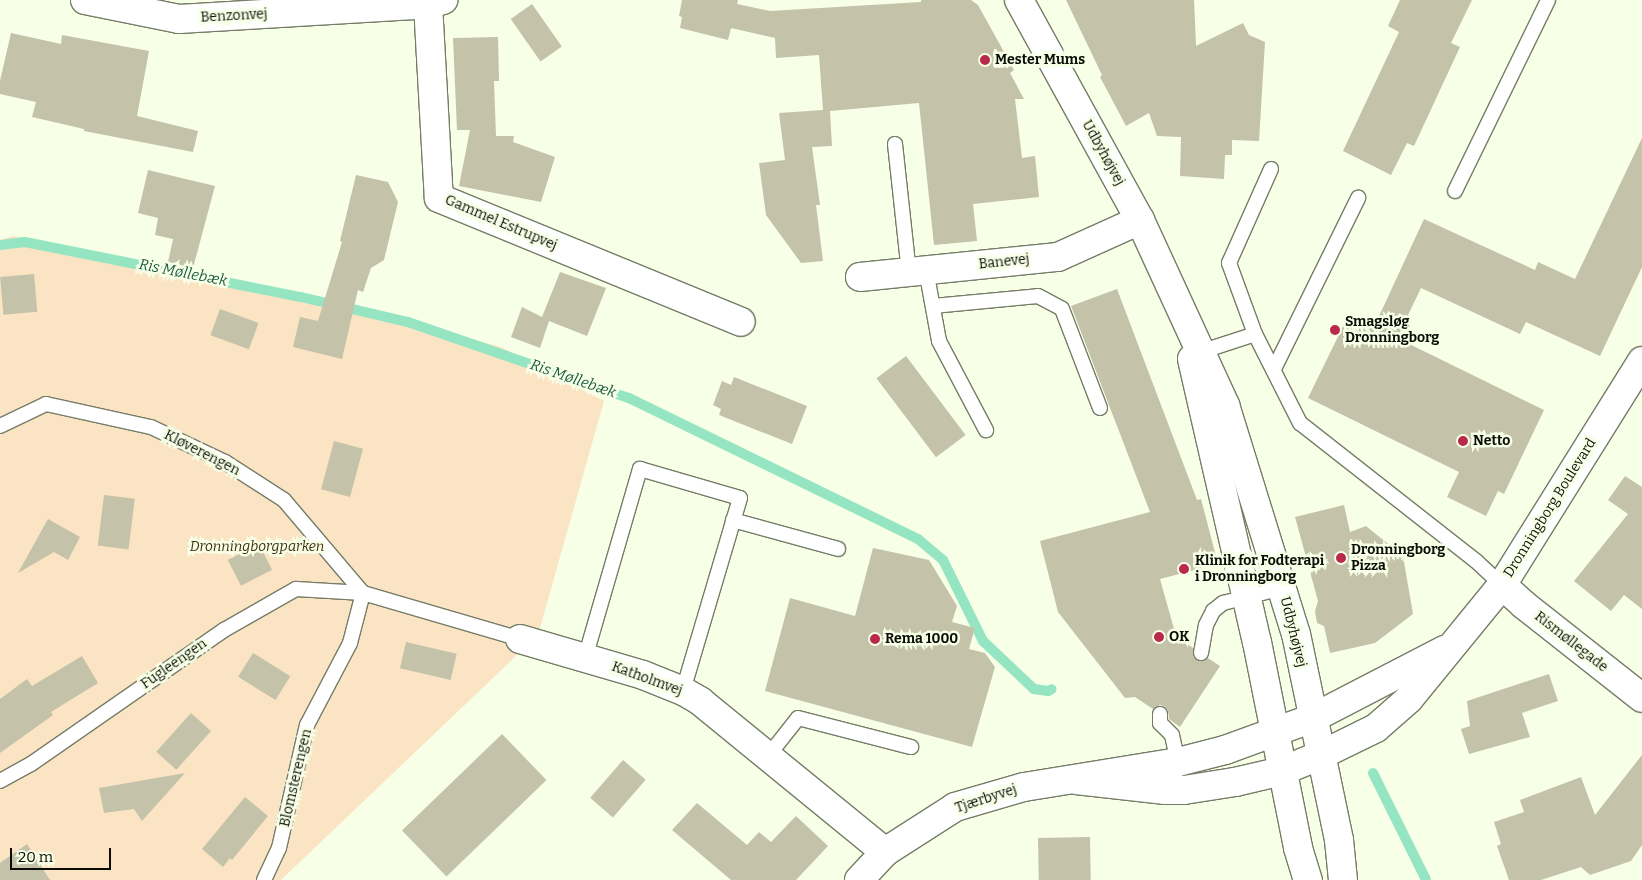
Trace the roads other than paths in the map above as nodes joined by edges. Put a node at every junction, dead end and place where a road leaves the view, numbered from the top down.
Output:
1 (86, 0) edge
2 (1018, 0) edge
3 (1548, 0) edge
4 (435, 2) edge
5 (895, 144) dead end
6 (1271, 169) dead end
7 (1455, 190) dead end
8 (1358, 198) dead end
9 (1140, 220) junction
10 (917, 271) junction
11 (860, 277) dead end
12 (933, 306) junction
13 (741, 322) dead end
14 (1255, 334) junction
15 (1196, 353) junction
16 (1642, 361) edge
17 (1274, 369) junction
18 (1100, 408) dead end
19 (0, 426) edge
20 (986, 430) dead end
21 (733, 520) junction
22 (838, 549) dead end
23 (1502, 585) junction
24 (1282, 588) junction
25 (363, 593) junction
26 (1247, 598) junction
27 (520, 639) joint
28 (1449, 647) junction
29 (1201, 653) dead end
30 (585, 658) junction
31 (683, 691) junction
32 (1642, 698) edge
33 (1160, 714) dead end
34 (1314, 718) junction
35 (1275, 734) junction
36 (911, 747) dead end
37 (1321, 755) junction
38 (768, 756) junction
39 (1178, 762) junction
40 (1282, 771) junction
41 (1076, 780) junction
42 (0, 781) edge
43 (1184, 790) junction
44 (884, 852) junction
45 (264, 880) edge
46 (860, 880) edge
47 (1308, 880) edge
48 (1343, 880) edge

1 - 4 street, Benzonvej
2 - 9 street, Udbyhøjvej
3 - 7 lane
4 - 13 street, Gammel Estrupvej
5 - 10 lane
6 - 14 lane
8 - 17 lane
9 - 10 street, Banevej
9 - 15 street, Udbyhøjvej
10 - 11 street, Banevej
10 - 12 lane
12 - 18 lane
12 - 20 lane
14 - 15 lane
14 - 17 lane
15 - 24 street, Udbyhøjvej
15 - 26 street, Udbyhøjvej
16 - 23 street, Dronningborg Boulevard
17 - 23 lane
19 - 25 lane, Kløverengen
21 - 22 lane
21 - 30 lane
21 - 31 lane
23 - 28 street, Dronningborg Boulevard
23 - 32 street, Rismøllegade
24 - 26 lane
24 - 34 street, Udbyhøjvej
25 - 27 lane, Katholmvej
25 - 42 lane, Fugleengen
25 - 45 lane, Blomsterengen
26 - 29 lane
26 - 35 street, Udbyhøjvej
27 - 30 street, Katholmvej
28 - 34 street, Dronningborg Boulevard
28 - 37 street, Dronningborg Boulevard
30 - 31 street, Katholmvej
31 - 38 street, Katholmvej
33 - 39 lane
34 - 35 street, Dronningborg Boulevard
34 - 37 street, Udbyhøjvej
35 - 39 street, Tjærbyvej
35 - 40 street, Udbyhøjvej
36 - 38 lane
37 - 40 street, Dronningborg Boulevard
37 - 48 street, Udbyhøjvej
38 - 44 street, Katholmvej
39 - 41 street, Tjærbyvej
39 - 43 lane
40 - 43 street, Tjærbyvej
40 - 47 street, Udbyhøjvej
41 - 43 street, Tjærbyvej
41 - 44 street, Tjærbyvej
44 - 46 street, Tjærbyvej

